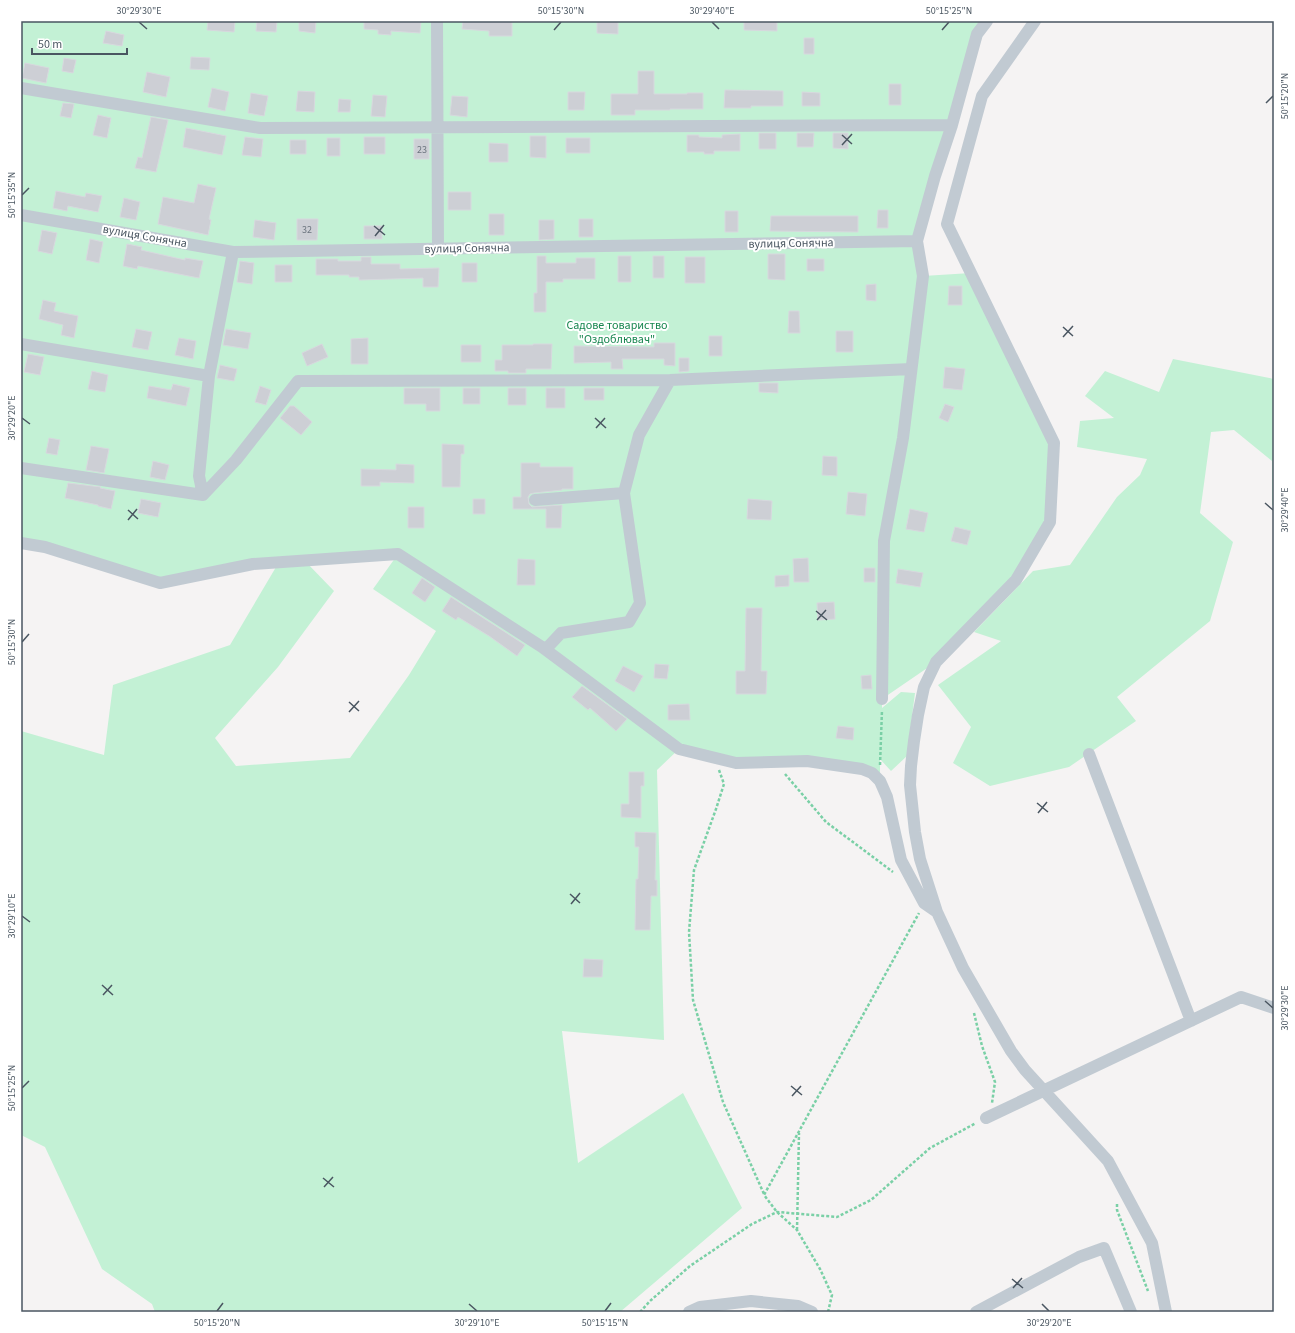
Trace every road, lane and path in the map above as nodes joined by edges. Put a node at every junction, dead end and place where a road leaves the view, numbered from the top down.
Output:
1 (437, 21) edge
2 (987, 21) edge
3 (1035, 21) edge
4 (21, 88) edge
5 (952, 125) junction
6 (438, 127) junction
7 (21, 215) edge
8 (917, 241) junction
9 (438, 248) junction
10 (233, 252) junction
11 (21, 344) edge
12 (911, 369) junction
13 (209, 376) junction
14 (670, 380) junction
15 (21, 468) edge
16 (624, 493) junction
17 (203, 495) junction
18 (535, 500) dead end
19 (21, 543) edge
20 (546, 649) junction
21 (882, 698) joint
22 (702, 754) junction
23 (1089, 754) dead end
24 (775, 762) junction
25 (880, 781) junction
26 (897, 875) dead end
27 (924, 903) junction
28 (937, 912) junction
29 (973, 1007) dead end
30 (1274, 1008) edge
31 (1191, 1020) junction
32 (1045, 1090) junction
33 (986, 1118) junction
34 (799, 1132) junction
35 (764, 1195) junction
36 (1117, 1203) dead end
37 (777, 1212) junction
38 (797, 1214) junction
39 (797, 1230) junction
40 (1151, 1297) dead end
41 (640, 1312) edge
42 (689, 1312) edge
43 (812, 1312) edge
44 (828, 1312) edge
45 (976, 1312) edge
46 (1131, 1312) edge
47 (1166, 1312) edge

1 - 6 street
2 - 5 street
3 - 28 street
4 - 6 street
5 - 6 street
5 - 8 street
6 - 9 street
7 - 10 street, вулиця Сонячна
8 - 9 street, вулиця Сонячна
8 - 12 street
9 - 10 street, вулиця Сонячна
10 - 13 street
11 - 13 street
12 - 14 street
12 - 21 street
13 - 17 street
14 - 16 street
14 - 17 street
15 - 17 street
16 - 18 street
16 - 20 street
19 - 20 street
20 - 22 street
21 - 25 path
22 - 24 street
22 - 35 path
23 - 31 street
24 - 25 street
24 - 26 path
25 - 27 street
27 - 28 street
27 - 34 path
28 - 32 street
29 - 33 path
30 - 31 street
31 - 32 street
32 - 33 street
32 - 47 street
33 - 38 path
34 - 35 path
34 - 38 path
35 - 37 path
36 - 40 path
37 - 38 path
37 - 39 path
37 - 41 path
38 - 39 path
39 - 44 path
42 - 43 street
45 - 46 street

